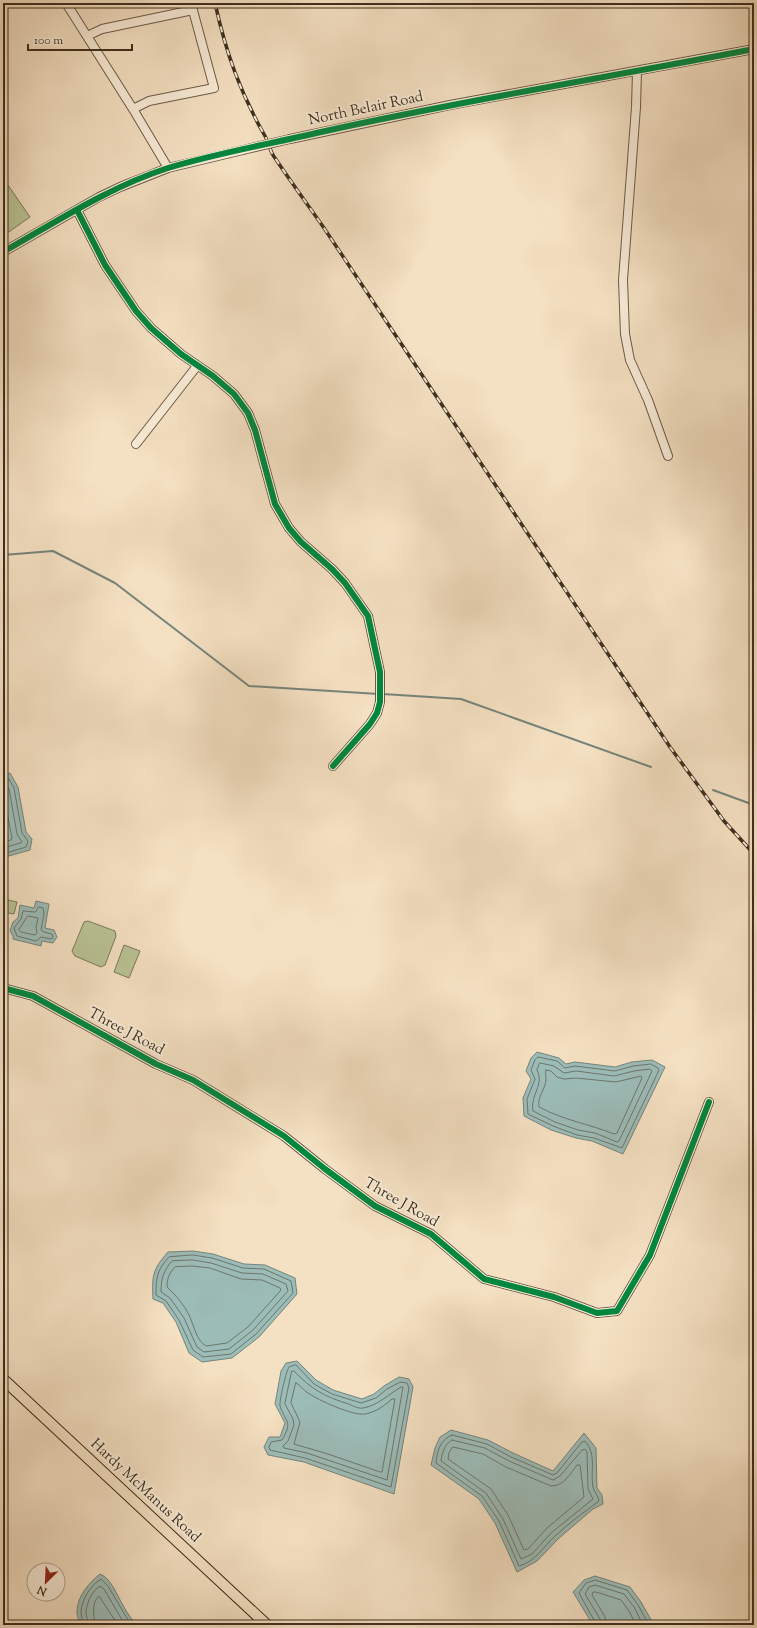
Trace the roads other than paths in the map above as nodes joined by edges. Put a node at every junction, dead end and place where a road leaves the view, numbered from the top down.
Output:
1 (66, 3) edge
2 (192, 7) edge
3 (87, 36) junction
4 (754, 49) edge
5 (637, 72) junction
6 (133, 109) junction
7 (168, 168) junction
8 (77, 210) junction
9 (3, 252) edge
10 (197, 366) junction
11 (136, 444) dead end
12 (668, 456) dead end
13 (333, 766) dead end
14 (3, 988) edge
15 (709, 1102) dead end
16 (3, 1379) edge
17 (267, 1625) edge

1 - 3 street
2 - 3 street
2 - 6 street
3 - 6 street
4 - 5 street, North Belair Road
5 - 7 street, North Belair Road, bridge
5 - 12 street
6 - 7 street
7 - 8 street, North Belair Road
8 - 9 street, North Belair Road
8 - 10 street
10 - 11 street
10 - 13 street
14 - 15 street, Three J Road
16 - 17 main road, Hardy McManus Road

